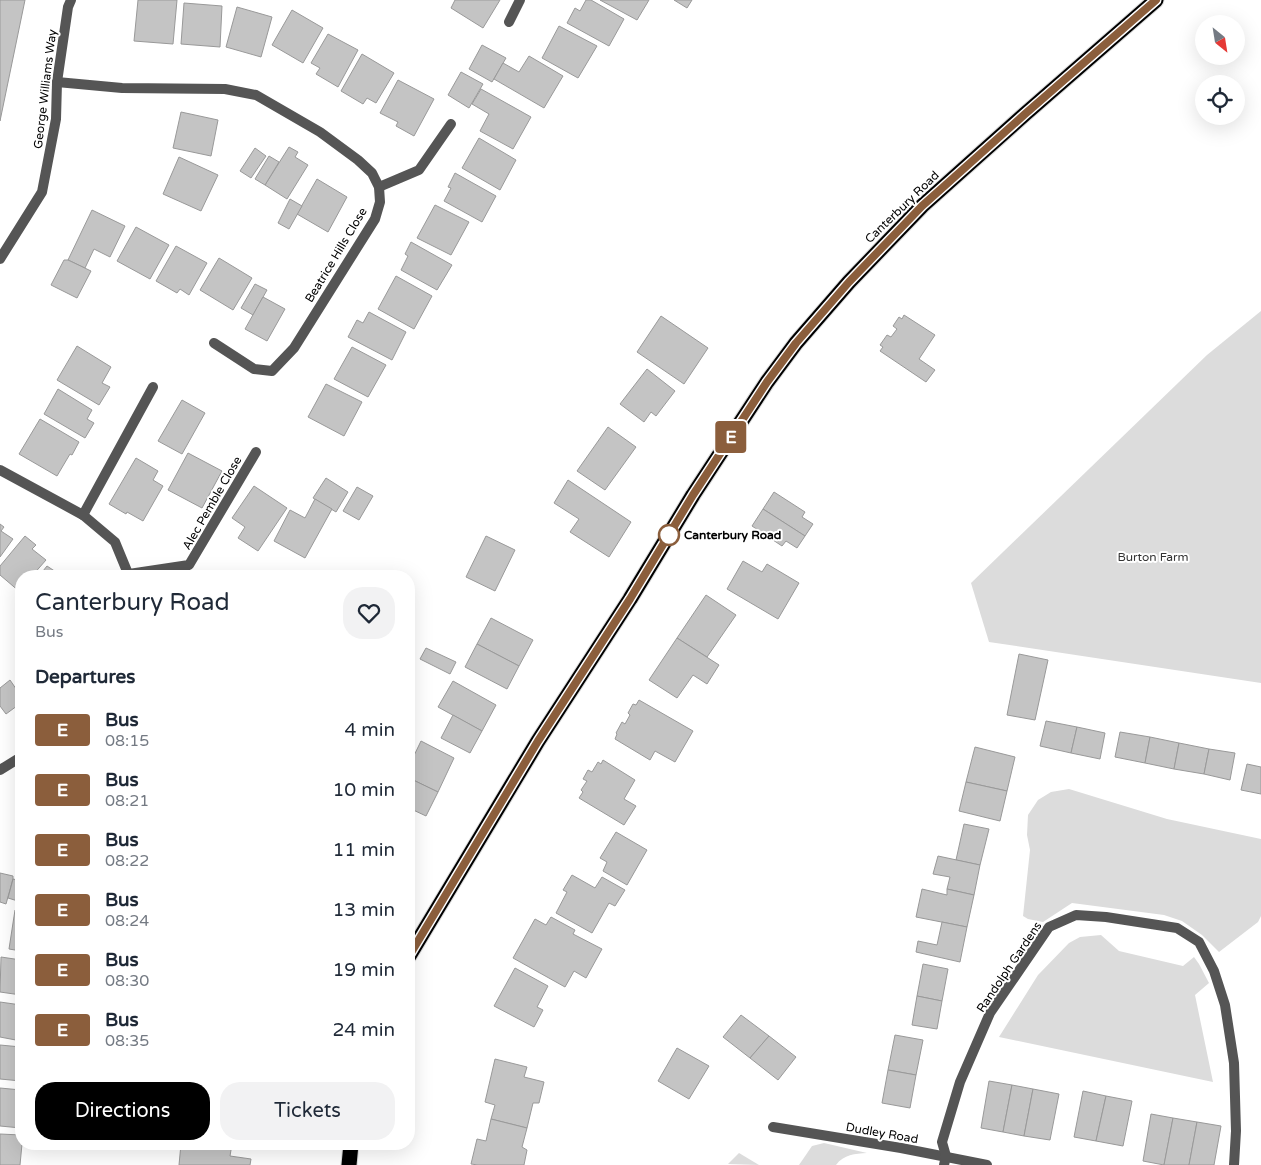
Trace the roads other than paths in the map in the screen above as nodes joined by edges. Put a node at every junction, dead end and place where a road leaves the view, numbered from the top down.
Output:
1 (71, 0) edge
2 (520, 0) edge
3 (1156, 0) edge
4 (509, 22) dead end
5 (57, 82) junction
6 (450, 124) dead end
7 (379, 187) junction
8 (0, 259) edge
9 (214, 343) dead end
10 (153, 388) dead end
11 (256, 452) dead end
12 (0, 470) edge
13 (83, 515) junction
14 (127, 570) edge
15 (159, 570) edge
16 (15, 761) edge
17 (0, 770) edge
18 (415, 946) edge
19 (773, 1127) dead end
20 (350, 1150) edge
21 (945, 1161) edge
22 (349, 1165) edge
23 (988, 1165) edge
24 (1234, 1165) edge

1 - 5 street, George Williams Way
2 - 4 street
3 - 18 highway, Canterbury Road
5 - 7 street
5 - 8 street, George Williams Way
6 - 7 street
7 - 9 street, Beatrice Hills Close
10 - 13 street
11 - 15 street, Alec Pemble Close
12 - 13 street, Alec Pemble Close
13 - 14 street, Alec Pemble Close
16 - 17 street
19 - 21 street, Dudley Road
20 - 22 highway
21 - 23 street, Dudley Road
21 - 24 street, Randolph Gardens

